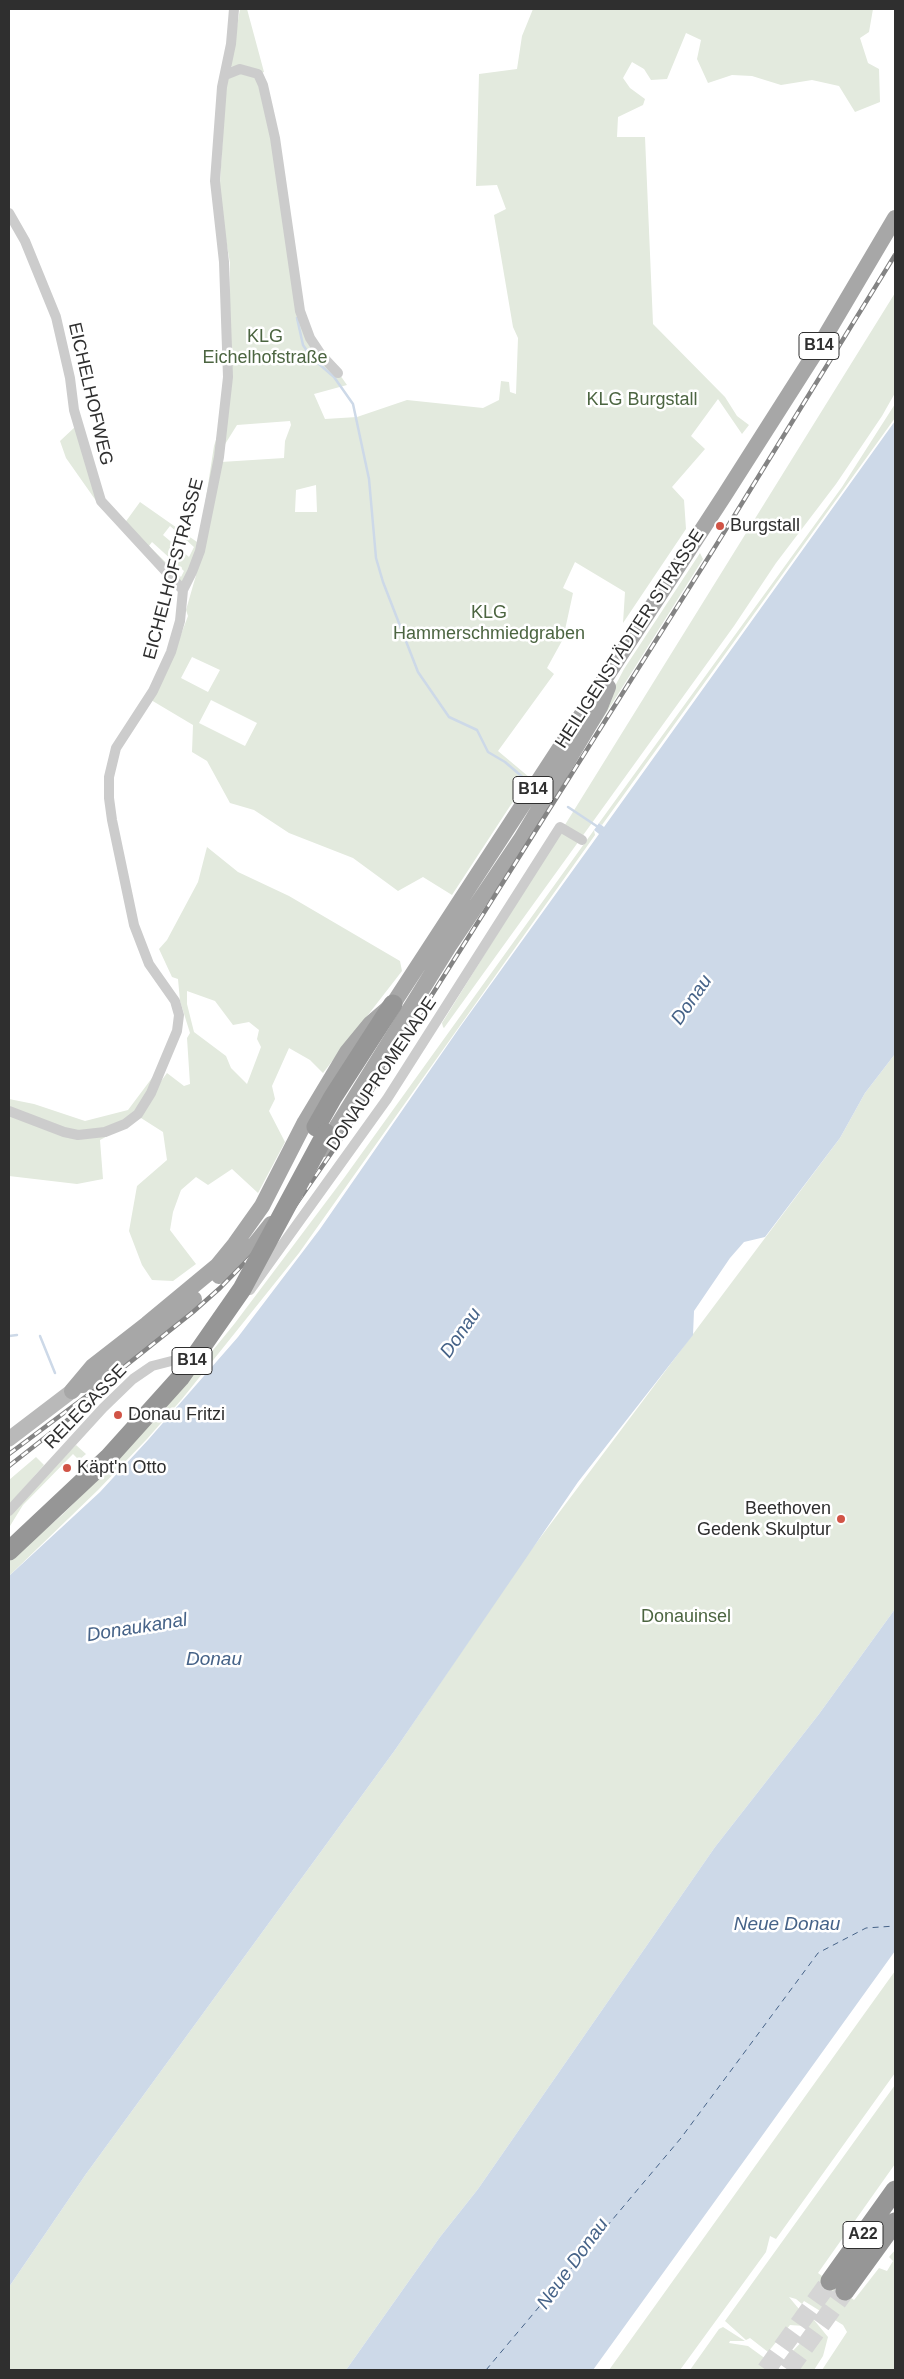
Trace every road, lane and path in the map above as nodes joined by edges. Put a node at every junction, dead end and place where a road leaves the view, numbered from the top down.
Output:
1 (234, 9) edge
2 (225, 75) junction
3 (9, 212) edge
4 (895, 218) edge
5 (338, 373) dead end
6 (183, 590) junction
7 (621, 654) junction
8 (582, 840) dead end
9 (393, 1004) junction
10 (360, 1058) junction
11 (9, 1111) edge
12 (203, 1352) joint
13 (72, 1390) junction
14 (9, 1439) edge
15 (9, 1511) edge
16 (9, 1535) edge
17 (9, 1550) edge
18 (895, 2190) edge
19 (895, 2222) edge

1 - 2 street, EICHELHOFSTRASSE
2 - 5 street
2 - 6 street, EICHELHOFSTRASSE
3 - 6 street, EICHELHOFWEG
4 - 7 main road, HEILIGENSTÄDTER STRASSE / B14
6 - 11 street, EICHELHOFSTRASSE
7 - 9 main road, HEILIGENSTÄDTER STRASSE / B14
7 - 13 main road
8 - 12 street, DONAUPROMENADE
9 - 10 highway, HEILIGENSTÄDTER STRASSE / B14
9 - 13 main road
10 - 16 highway, B14
10 - 17 highway, B14, bridge
12 - 15 street, RELEGASSE
13 - 14 main road
18 - 19 highway, A22

